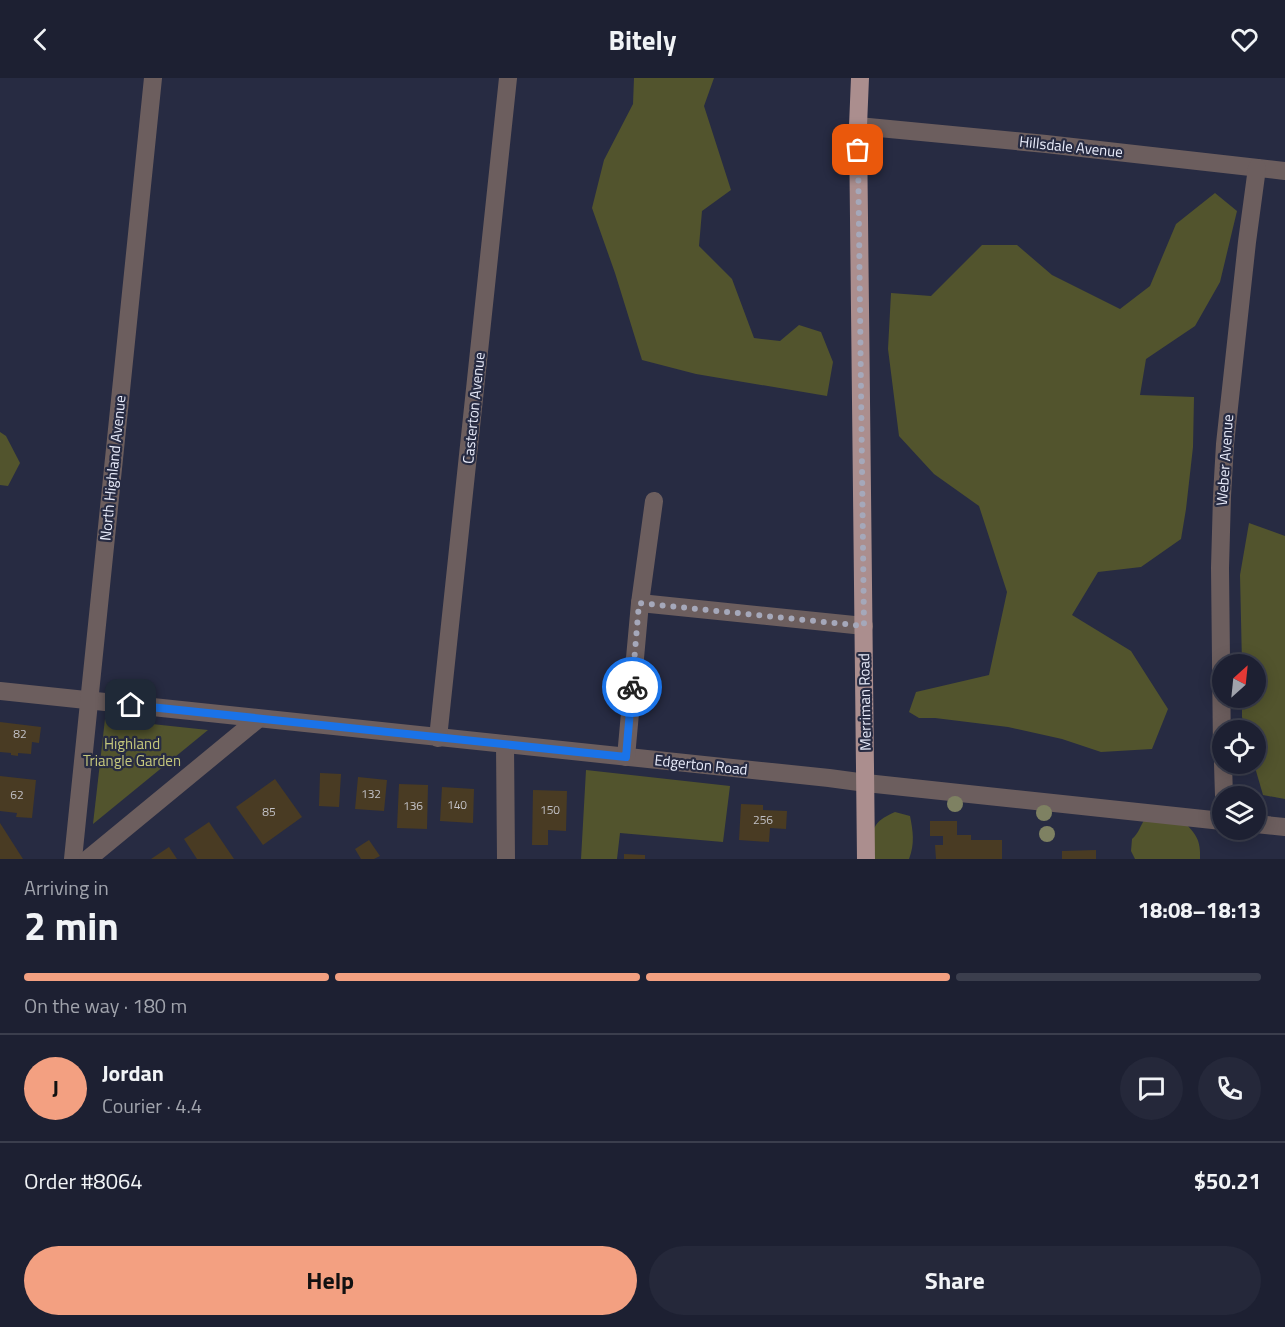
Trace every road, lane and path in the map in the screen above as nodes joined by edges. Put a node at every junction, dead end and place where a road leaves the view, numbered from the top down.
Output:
1 (153, 78) edge
2 (508, 78) edge
3 (860, 78) edge
4 (858, 126) junction
5 (1257, 168) junction
6 (1285, 171) edge
7 (654, 501) dead end
8 (639, 603) junction
9 (864, 626) junction
10 (0, 691) edge
11 (89, 701) junction
12 (258, 719) junction
13 (1222, 720) edge
14 (438, 738) junction
15 (505, 745) junction
16 (626, 757) junction
17 (866, 783) junction
18 (1212, 820) edge
19 (1266, 825) edge
20 (1285, 827) edge
21 (73, 859) edge
22 (88, 859) edge
23 (506, 859) edge
24 (866, 859) edge

1 - 11 street, North Highland Avenue
2 - 14 street, Casterton Avenue
3 - 4 main road, Merriman Road
4 - 5 street, Hillsdale Avenue
4 - 9 main road, Merriman Road
5 - 6 street, Hillsdale Avenue
5 - 13 street, Weber Avenue
7 - 8 street
8 - 9 street
8 - 16 street
9 - 17 main road, Merriman Road
10 - 11 street, Edgerton Road
11 - 12 street, Edgerton Road
11 - 21 street, North Highland Avenue
12 - 14 street, Edgerton Road
12 - 22 street
14 - 15 street, Edgerton Road
15 - 16 street, Edgerton Road
15 - 23 street
16 - 17 street, Edgerton Road
17 - 18 street, Edgerton Road
17 - 24 main road, Merriman Road
19 - 20 street

